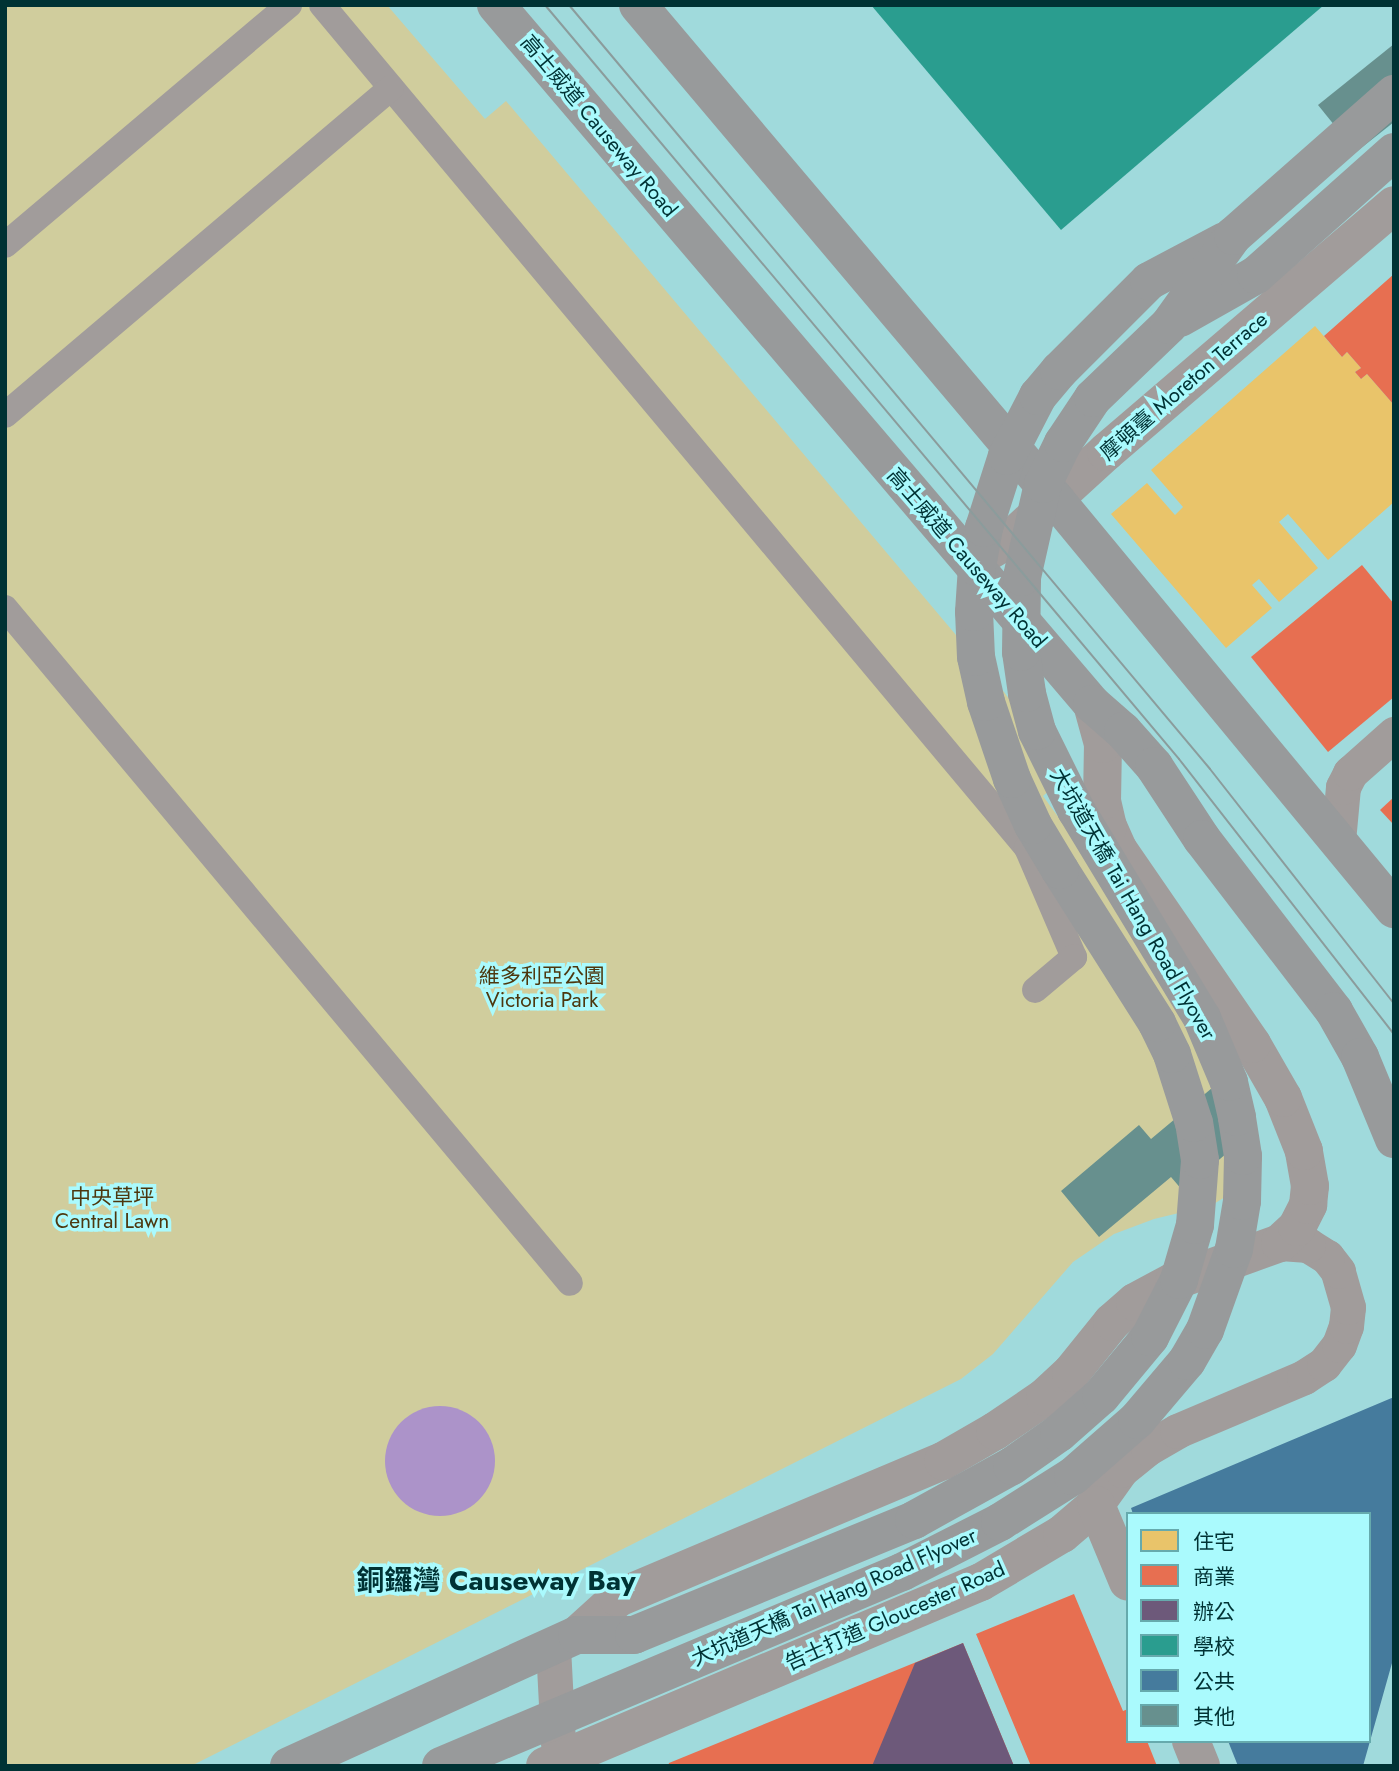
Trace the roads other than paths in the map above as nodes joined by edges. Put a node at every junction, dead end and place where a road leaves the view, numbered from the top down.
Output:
1 (289, 5) edge
2 (322, 5) edge
3 (496, 5) edge
4 (638, 5) edge
5 (391, 88) junction
6 (1394, 94) edge
7 (1394, 152) edge
8 (1394, 205) edge
9 (1233, 236) junction
10 (5, 245) edge
11 (1169, 325) junction
12 (5, 415) edge
13 (1056, 499) junction
14 (971, 562) junction
15 (5, 608) edge
16 (1092, 704) junction
17 (1394, 734) edge
18 (1338, 841) junction
19 (1394, 908) edge
20 (1035, 990) dead end
21 (1394, 1139) edge
22 (1280, 1242) junction
23 (570, 1283) dead end
24 (1094, 1345) junction
25 (1085, 1382) dead end
26 (1092, 1487) junction
27 (1126, 1577) edge
28 (565, 1641) junction
29 (1192, 1743) edge
30 (555, 1764) edge
31 (289, 1766) edge
32 (441, 1766) edge
33 (1201, 1766) edge

1 - 10 street
2 - 5 street
3 - 14 main road, 高士威道 Causeway Road
4 - 13 main road
5 - 12 street
5 - 20 street
6 - 9 main road, 大坑道天橋 Tai Hang Road Flyover
7 - 11 main road
8 - 13 street, 摩頓臺 Moreton Terrace
9 - 11 main road, 大坑道天橋 Tai Hang Road Flyover
9 - 28 main road, 大坑道天橋 Tai Hang Road Flyover
11 - 32 main road, 大坑道天橋 Tai Hang Road Flyover
13 - 14 street, 摩頓臺 Moreton Terrace
13 - 18 main road
14 - 16 main road, 高士威道 Causeway Road
15 - 23 street
16 - 21 main road, 高士威道 Causeway Road
16 - 22 street
17 - 18 street
18 - 19 main road
22 - 24 street
22 - 26 street, 告士打道 Gloucester Road
24 - 25 street
24 - 28 street
26 - 27 street
26 - 30 street, 告士打道 Gloucester Road
28 - 30 street
28 - 31 main road
29 - 33 street

